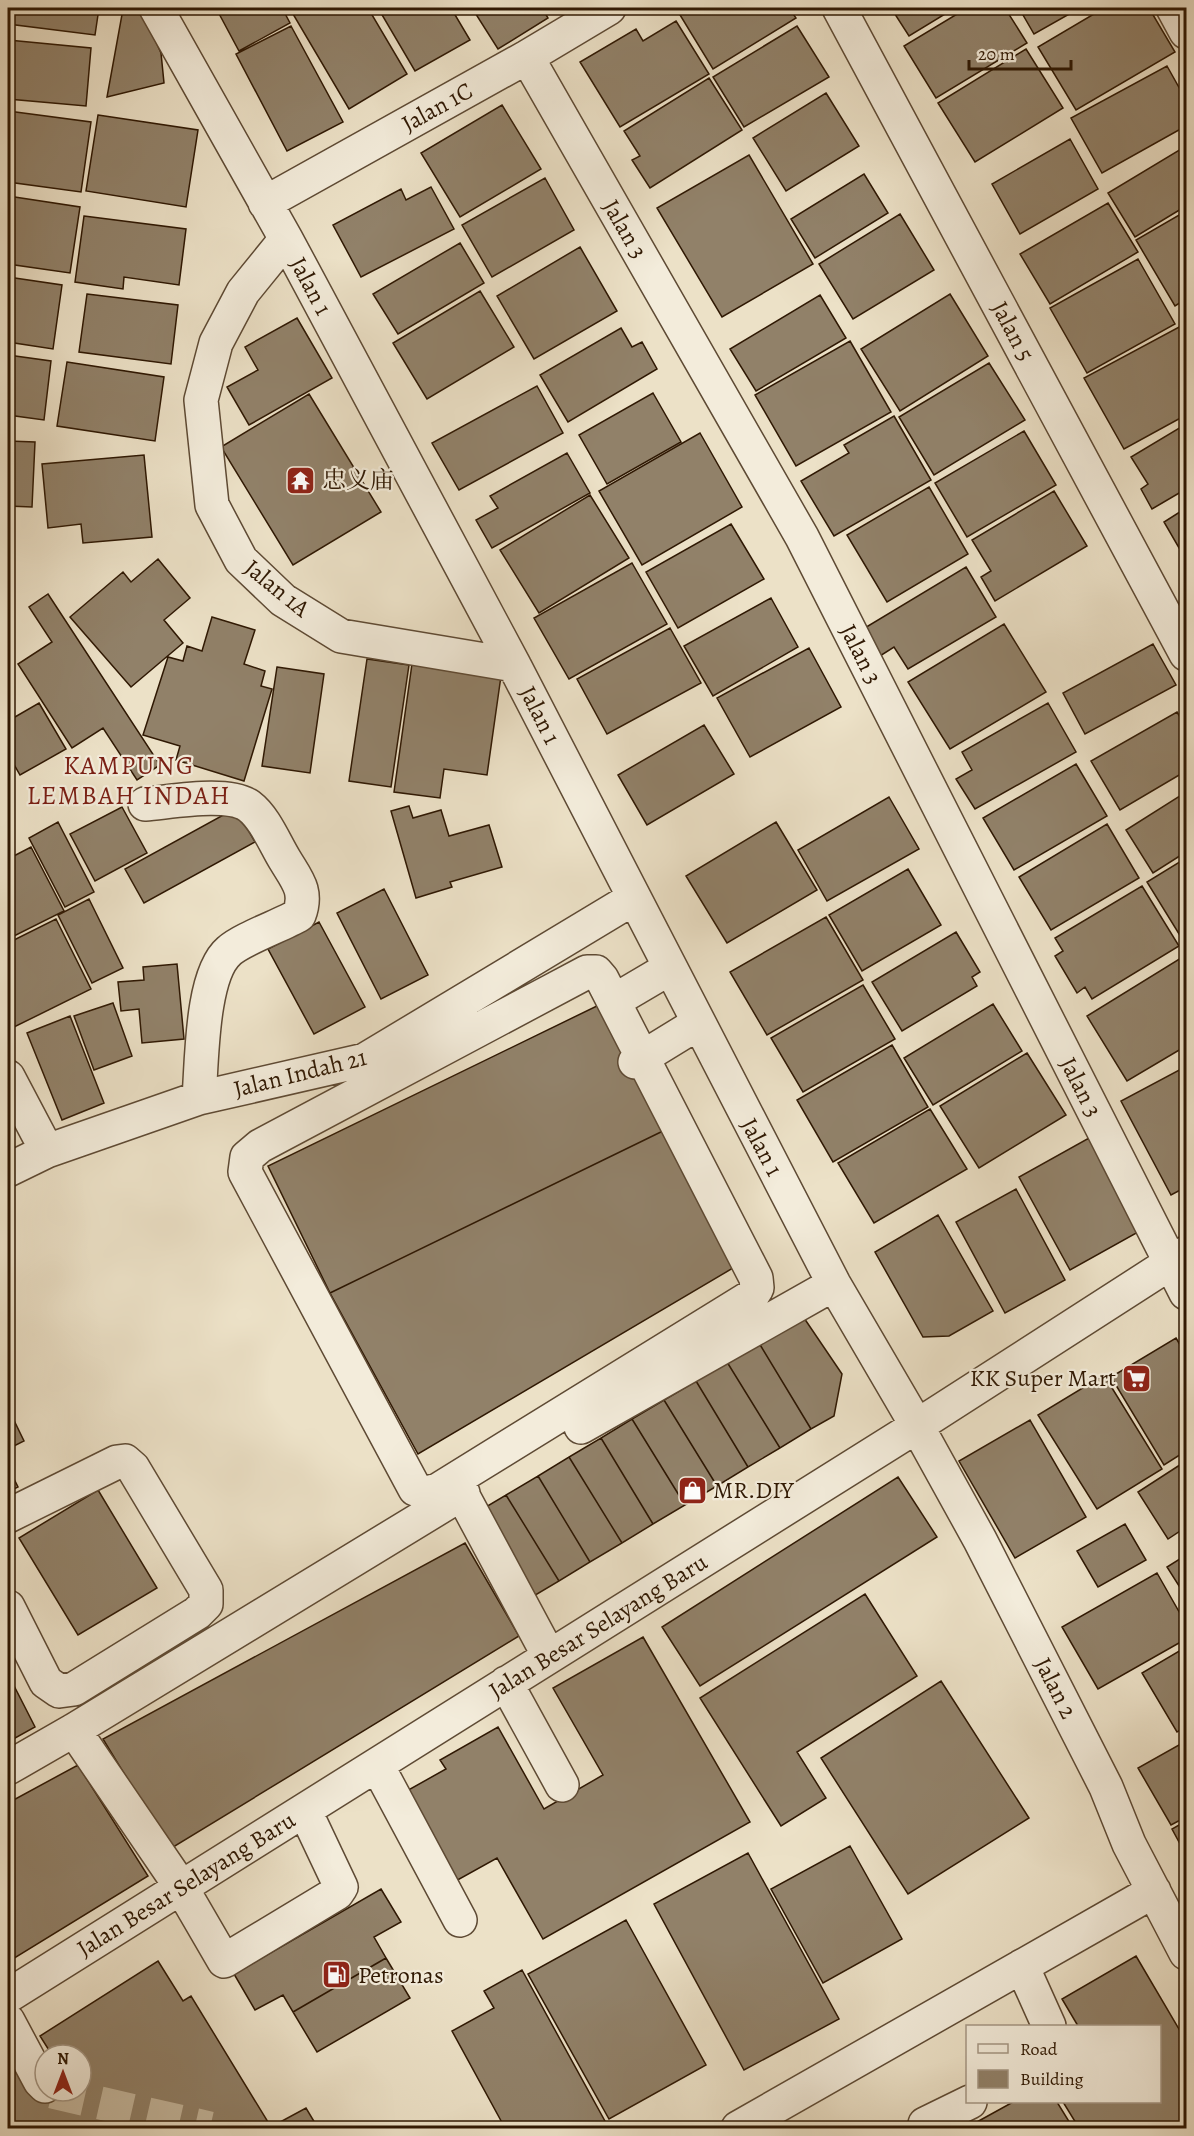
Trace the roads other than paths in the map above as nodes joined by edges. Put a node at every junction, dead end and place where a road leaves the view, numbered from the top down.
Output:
1 (156, 8) edge
2 (609, 8) edge
3 (839, 8) edge
4 (1173, 8) edge
5 (1186, 32) edge
6 (527, 57) junction
7 (265, 203) junction
8 (286, 239) junction
9 (1186, 654) edge
10 (514, 665) junction
11 (145, 804) dead end
12 (634, 898) junction
13 (670, 968) junction
14 (614, 1001) junction
15 (697, 1024) junction
16 (639, 1060) junction
17 (8, 1077) edge
18 (199, 1098) junction
19 (47, 1151) junction
20 (8, 1170) edge
21 (1179, 1258) edge
22 (834, 1284) junction
23 (1186, 1293) edge
24 (917, 1426) junction
25 (462, 1494) junction
26 (8, 1516) edge
27 (8, 1607) edge
28 (549, 1656) junction
29 (506, 1683) junction
30 (74, 1731) junction
31 (377, 1765) junction
32 (8, 1768) edge
33 (562, 1785) dead end
34 (305, 1811) junction
35 (181, 1887) junction
36 (1154, 1890) junction
37 (460, 1920) dead end
38 (1186, 1953) edge
39 (1022, 1966) junction
40 (8, 1996) edge
41 (8, 2021) edge
42 (1050, 2025) edge
43 (33, 2068) edge
44 (968, 2103) edge
45 (925, 2124) dead end
46 (738, 2128) edge

1 - 7 street, Jalan 1
2 - 6 street, Jalan 1C
3 - 9 street, Jalan 5
4 - 5 street
6 - 7 street, Jalan 1C
6 - 21 street, Jalan 3
7 - 8 street, Jalan 1
8 - 10 street, Jalan 1
8 - 10 street, Jalan 1A
10 - 12 street, Jalan 1
11 - 18 street
12 - 13 street, Jalan 1
12 - 18 street, Jalan Indah 21
13 - 14 street
13 - 15 street, Jalan 1
14 - 16 street
14 - 16 street
15 - 16 street
15 - 22 street, Jalan 1
17 - 19 street
18 - 19 street, Jalan Indah 21
19 - 20 street, Jalan Indah 21
21 - 23 street, Jalan 3
21 - 24 street, Jalan Besar Selayang Baru
22 - 24 street, Jalan 1
22 - 25 street
24 - 28 street, Jalan Besar Selayang Baru
24 - 36 street, Jalan 2
25 - 28 street
25 - 30 street
26 - 27 street
28 - 29 street, Jalan Besar Selayang Baru
29 - 31 street, Jalan Besar Selayang Baru
29 - 33 street
30 - 32 street
30 - 35 street
31 - 34 street, Jalan Besar Selayang Baru
31 - 37 street
34 - 35 street, Jalan Besar Selayang Baru
34 - 35 street
35 - 40 street, Jalan Besar Selayang Baru
36 - 38 street, Jalan 2
36 - 39 street
39 - 42 street
39 - 46 street
41 - 43 street
44 - 45 street

